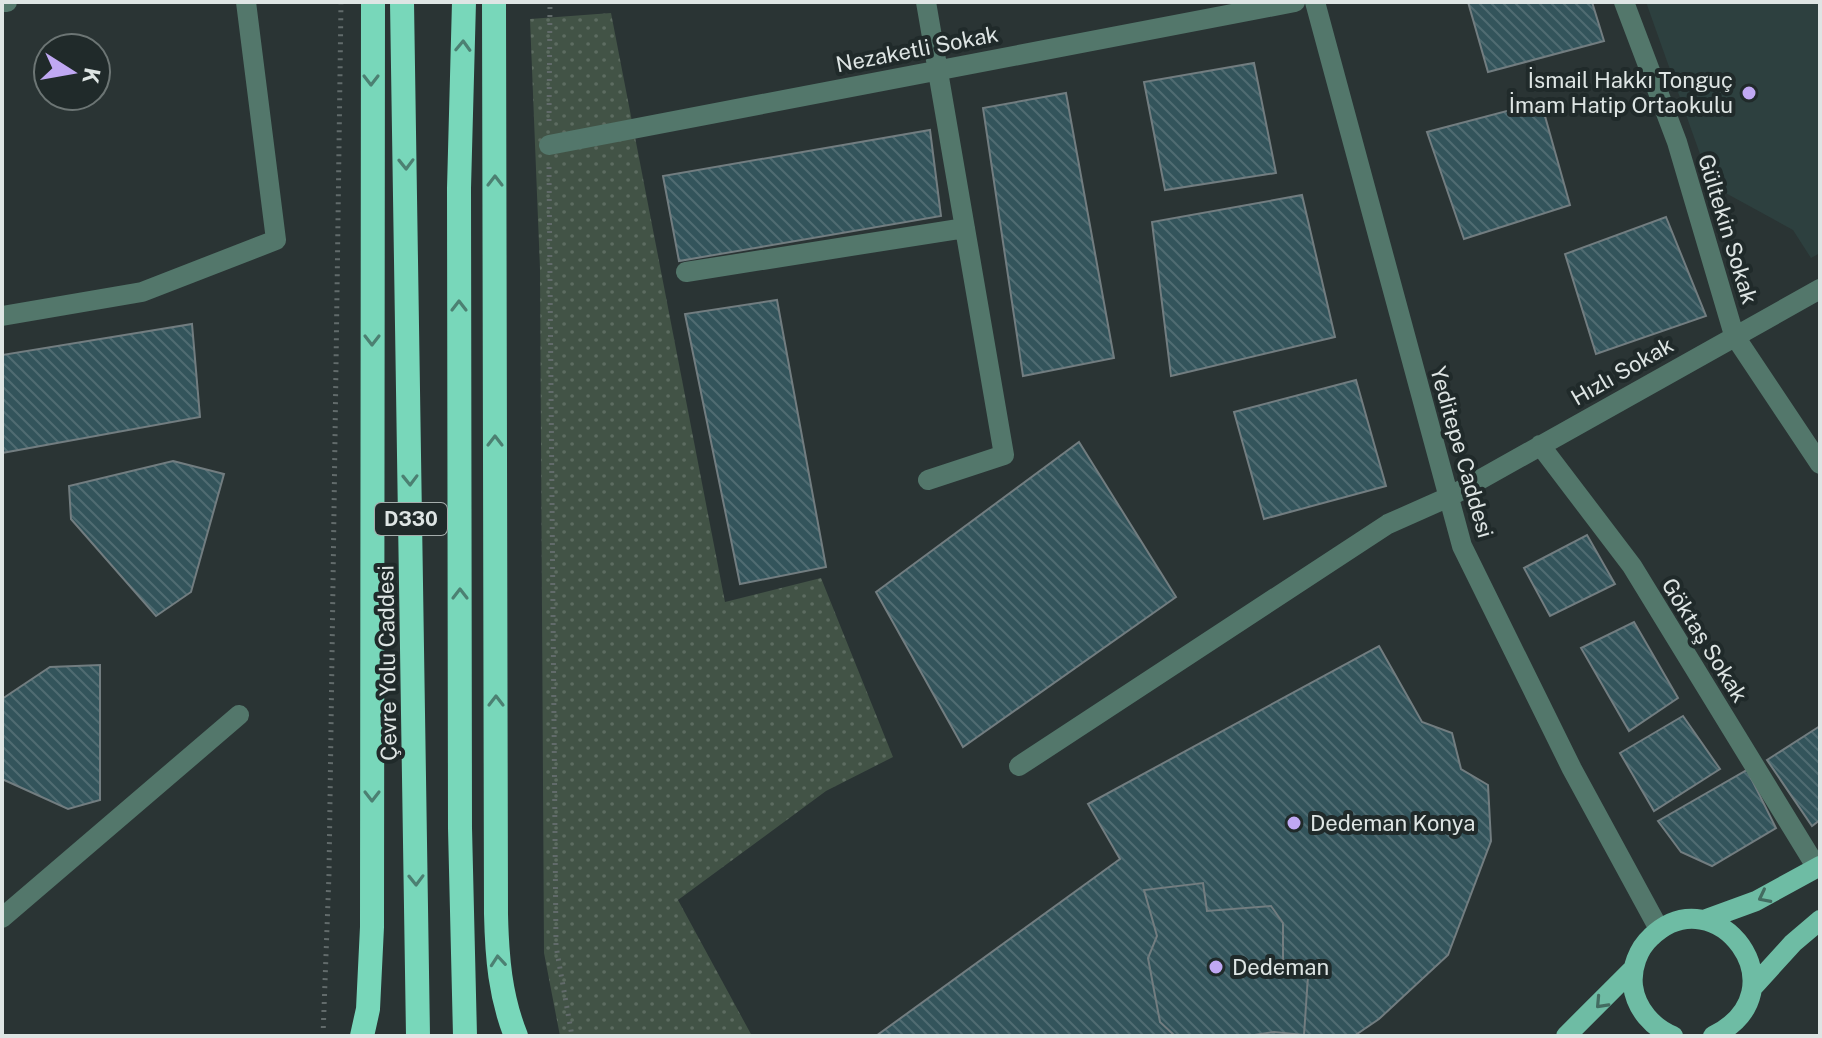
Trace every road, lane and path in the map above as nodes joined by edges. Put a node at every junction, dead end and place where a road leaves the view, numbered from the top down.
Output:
1 (246, 2) edge
2 (341, 2) edge
3 (373, 2) edge
4 (402, 2) edge
5 (464, 2) edge
6 (494, 2) edge
7 (550, 2) edge
8 (926, 2) edge
9 (1295, 2) edge
10 (1315, 2) edge
11 (1624, 2) edge
12 (937, 69) junction
13 (549, 145) junction
14 (965, 228) junction
15 (686, 272) dead end
16 (1820, 289) edge
17 (2, 316) edge
18 (1734, 335) junction
19 (1540, 445) junction
20 (1820, 464) edge
21 (928, 480) dead end
22 (1449, 497) junction
23 (239, 715) dead end
24 (1019, 766) dead end
25 (1818, 867) edge
26 (2, 918) edge
27 (1704, 920) junction
28 (1820, 920) edge
29 (1659, 929) junction
30 (1634, 968) junction
31 (1753, 987) junction
32 (1723, 1034) edge
33 (1665, 1035) edge
34 (323, 1036) edge
35 (362, 1036) edge
36 (418, 1036) edge
37 (465, 1036) edge
38 (516, 1036) edge
39 (572, 1036) edge
40 (1566, 1036) edge

1 - 17 street
2 - 34 path
3 -> 35 highway
4 -> 36 highway, Çevre Yolu Caddesi / D330
37 -> 5 highway, D330
38 -> 6 highway
7 - 13 path
8 - 12 street
9 - 12 street, Nezaketli Sokak
10 - 22 street, Yeditepe Caddesi
11 - 18 street, Gültekin Sokak
12 - 13 street, Nezaketli Sokak
12 - 14 street
13 - 39 path
14 - 15 street
14 - 21 street
16 - 18 street, Hızlı Sokak
18 - 19 street, Hızlı Sokak
18 - 20 street, Gültekin Sokak
19 - 22 street, Hızlı Sokak
19 - 25 street, Göktaş Sokak
22 - 24 street, Hızlı Sokak
22 - 29 street, Yeditepe Caddesi
23 - 26 street
25 -> 27 main road
27 - 29 main road
27 - 31 main road
28 - 31 main road
29 - 30 main road
30 - 33 main road
30 -> 40 main road
31 - 32 main road

